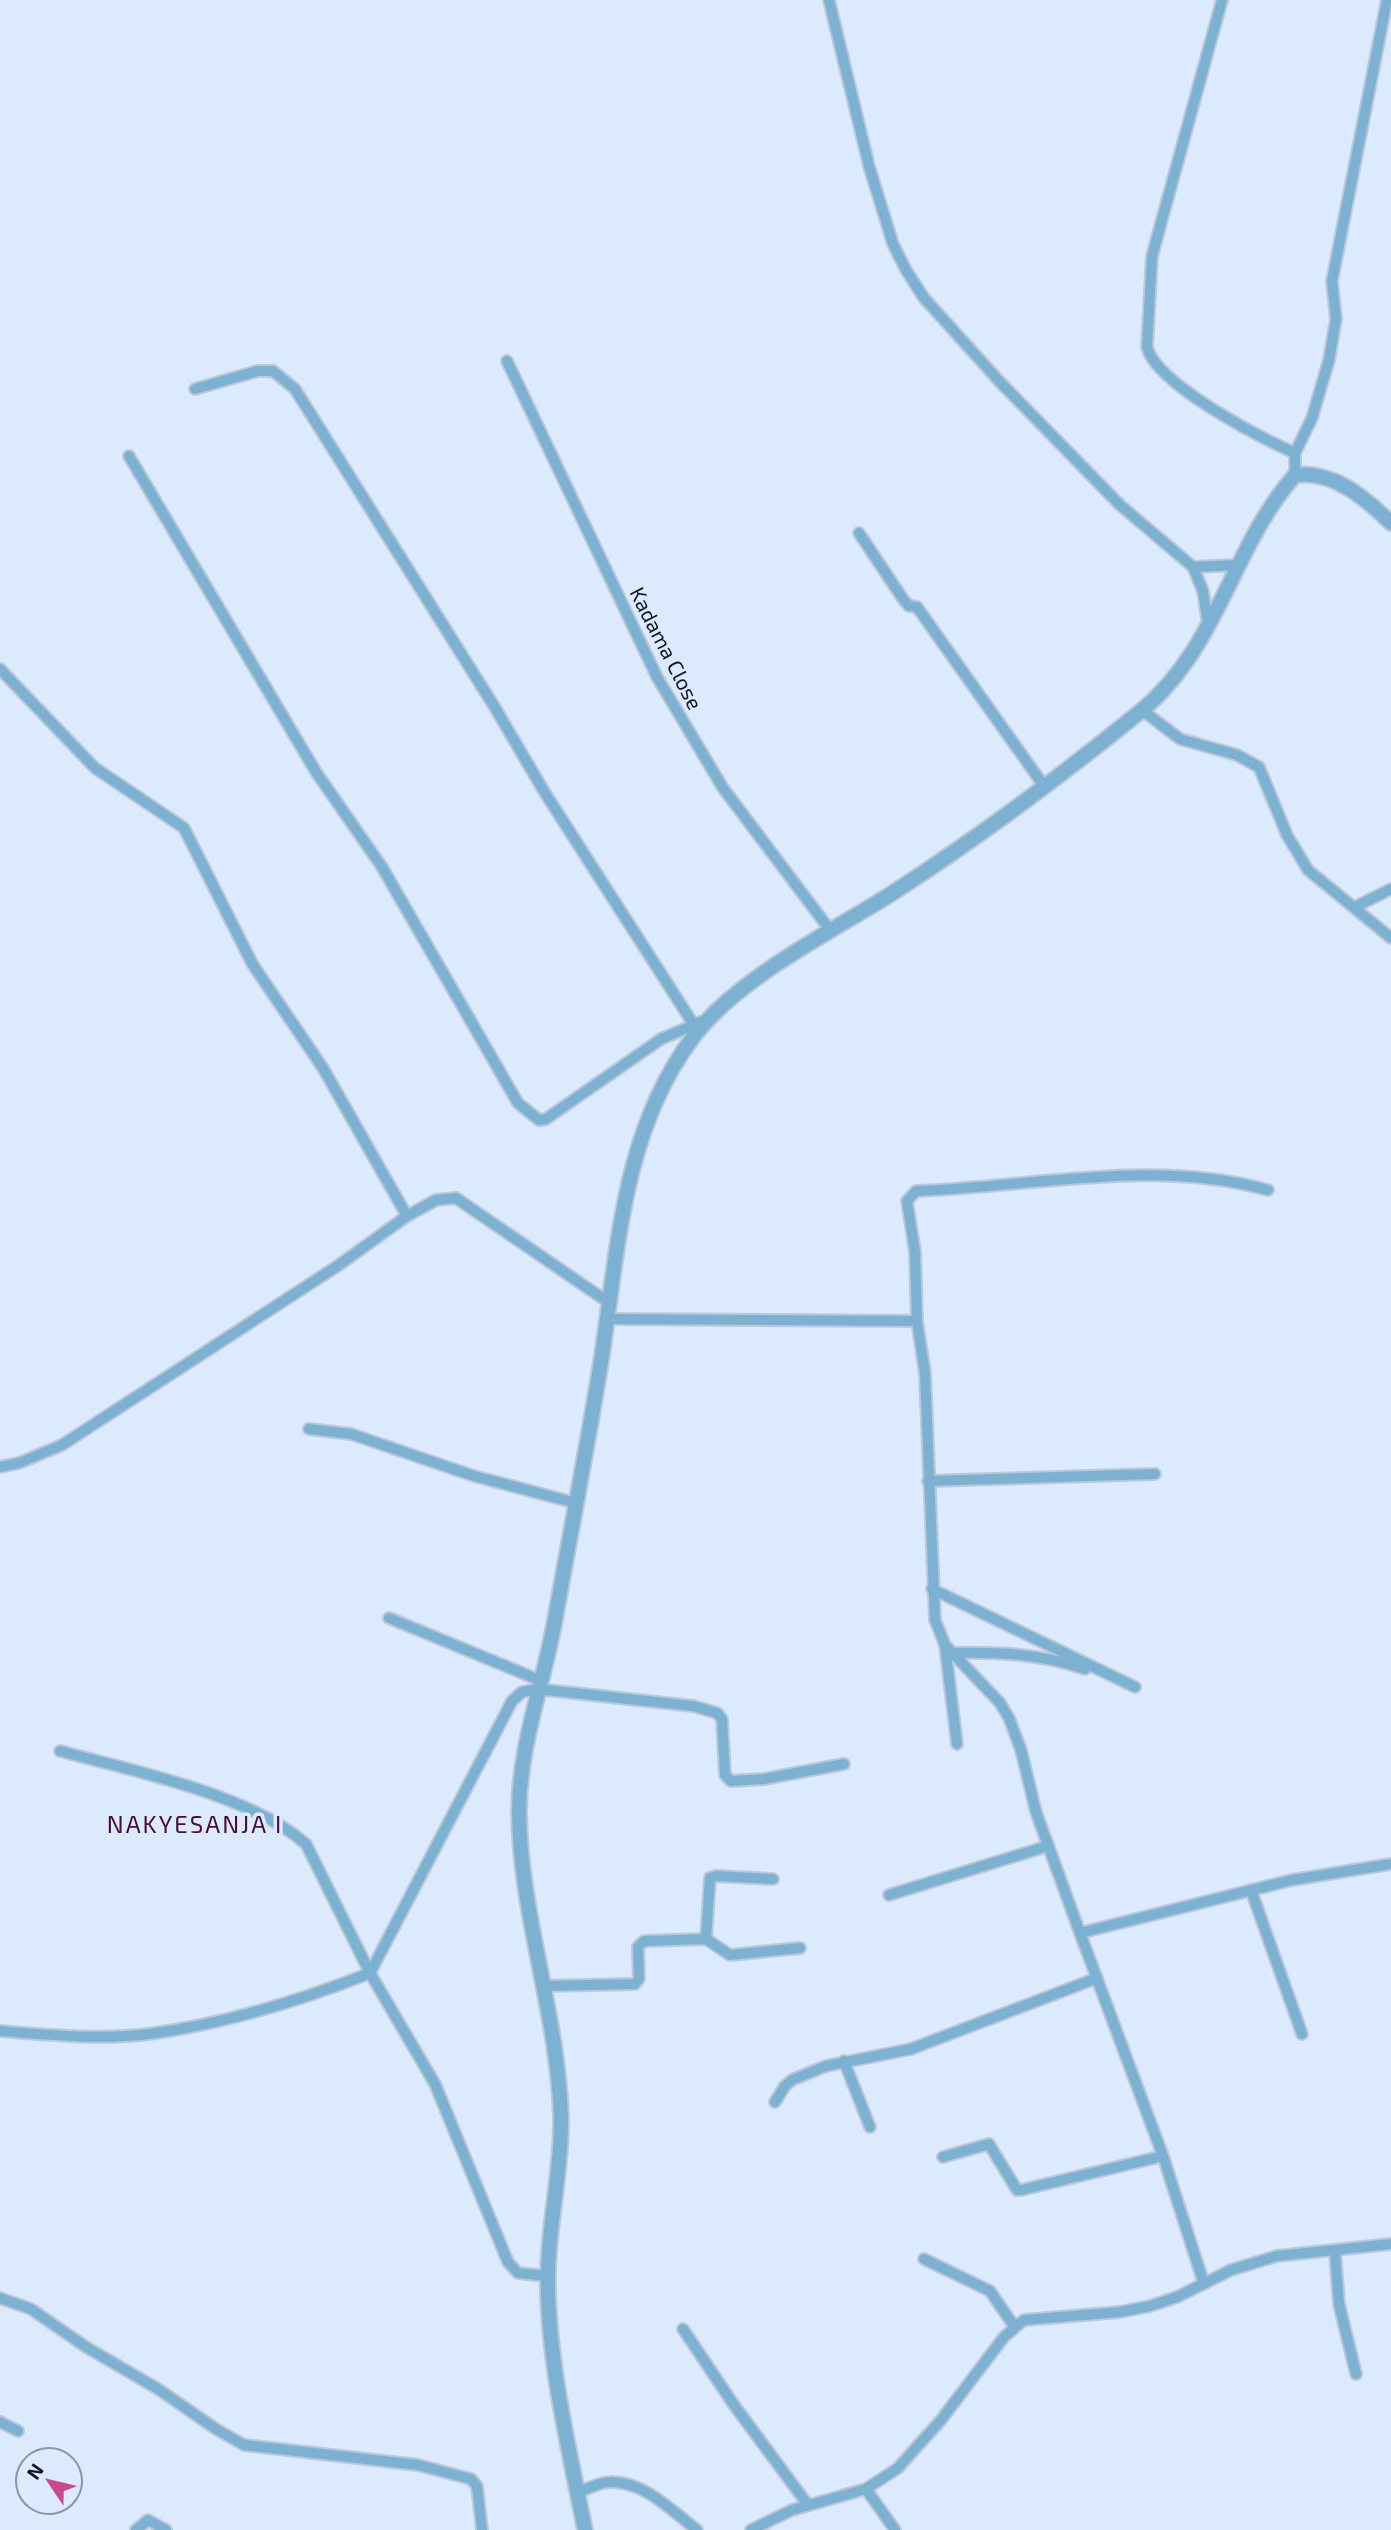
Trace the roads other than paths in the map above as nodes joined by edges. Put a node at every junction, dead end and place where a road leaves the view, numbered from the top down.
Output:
1 (829, 0) edge
2 (1222, 0) edge
3 (1387, 0) edge
4 (507, 361) dead end
5 (195, 389) dead end
6 (1295, 453) junction
7 (130, 457) dead end
8 (1295, 475) junction
9 (1391, 523) edge
10 (859, 533) dead end
11 (1239, 565) junction
12 (1193, 567) junction
13 (1208, 631) junction
14 (0, 669) edge
15 (1142, 710) junction
16 (1044, 786) junction
17 (1391, 889) edge
18 (1355, 907) junction
19 (830, 930) junction
20 (1391, 938) edge
21 (700, 1023) junction
22 (1268, 1190) dead end
23 (407, 1216) junction
24 (608, 1302) junction
25 (607, 1319) junction
26 (917, 1321) junction
27 (309, 1429) dead end
28 (0, 1467) edge
29 (1155, 1474) dead end
30 (928, 1480) junction
31 (576, 1503) junction
32 (932, 1589) junction
33 (389, 1618) dead end
34 (949, 1649) junction
35 (538, 1684) junction
36 (957, 1744) dead end
37 (60, 1751) dead end
38 (844, 1764) dead end
39 (1048, 1846) junction
40 (1391, 1864) edge
41 (773, 1879) dead end
42 (1251, 1890) junction
43 (889, 1895) dead end
44 (1080, 1933) junction
45 (706, 1939) junction
46 (800, 1948) dead end
47 (370, 1973) junction
48 (1097, 1978) junction
49 (544, 1986) junction
50 (0, 2031) edge
51 (1301, 2034) dead end
52 (844, 2061) junction
53 (775, 2102) dead end
54 (870, 2127) dead end
55 (1163, 2156) junction
56 (943, 2157) dead end
57 (1391, 2244) edge
58 (1335, 2251) junction
59 (924, 2259) dead end
60 (547, 2276) junction
61 (1204, 2284) junction
62 (0, 2298) edge
63 (1014, 2326) junction
64 (683, 2329) dead end
65 (1356, 2374) dead end
66 (0, 2422) edge
67 (18, 2431) dead end
68 (866, 2489) junction
69 (578, 2492) junction
70 (808, 2505) junction
71 (136, 2530) edge
72 (166, 2530) edge
73 (482, 2530) edge
74 (585, 2530) edge
75 (697, 2530) edge
76 (751, 2530) edge
77 (895, 2530) edge

1 - 12 street
2 - 6 street
3 - 6 street
4 - 19 street, Kadama Close
5 - 21 street
6 - 8 street
7 - 21 street
8 - 9 street
8 - 11 street
10 - 16 street
11 - 12 street
11 - 13 street
12 - 13 street
13 - 15 street
14 - 23 street
15 - 16 street
15 - 18 street
16 - 19 street
17 - 18 street
18 - 20 street
19 - 21 street
21 - 24 street
22 - 26 street
23 - 24 street
23 - 28 street
24 - 25 street
25 - 26 street
25 - 31 street
26 - 30 street
27 - 31 street
29 - 30 street
30 - 32 street
31 - 35 street
32 - 34 street
32 - 34 street
33 - 35 street
34 - 36 street
34 - 39 street
35 - 38 street
35 - 47 street
35 - 49 street
37 - 47 street
39 - 43 street
39 - 44 street
40 - 42 street
41 - 45 street
42 - 44 street
42 - 51 street
44 - 48 street
45 - 46 street
45 - 49 street
47 - 50 street
47 - 60 street
48 - 52 street
48 - 55 street
49 - 60 street
52 - 53 street
52 - 54 street
55 - 56 street
55 - 61 street
57 - 58 street
58 - 61 street
58 - 65 street
59 - 63 street
60 - 69 street
61 - 63 street
62 - 73 street
63 - 68 street
64 - 70 street
66 - 67 street
68 - 70 street
68 - 77 street
69 - 74 street
69 - 75 street
70 - 76 street
71 - 72 street

